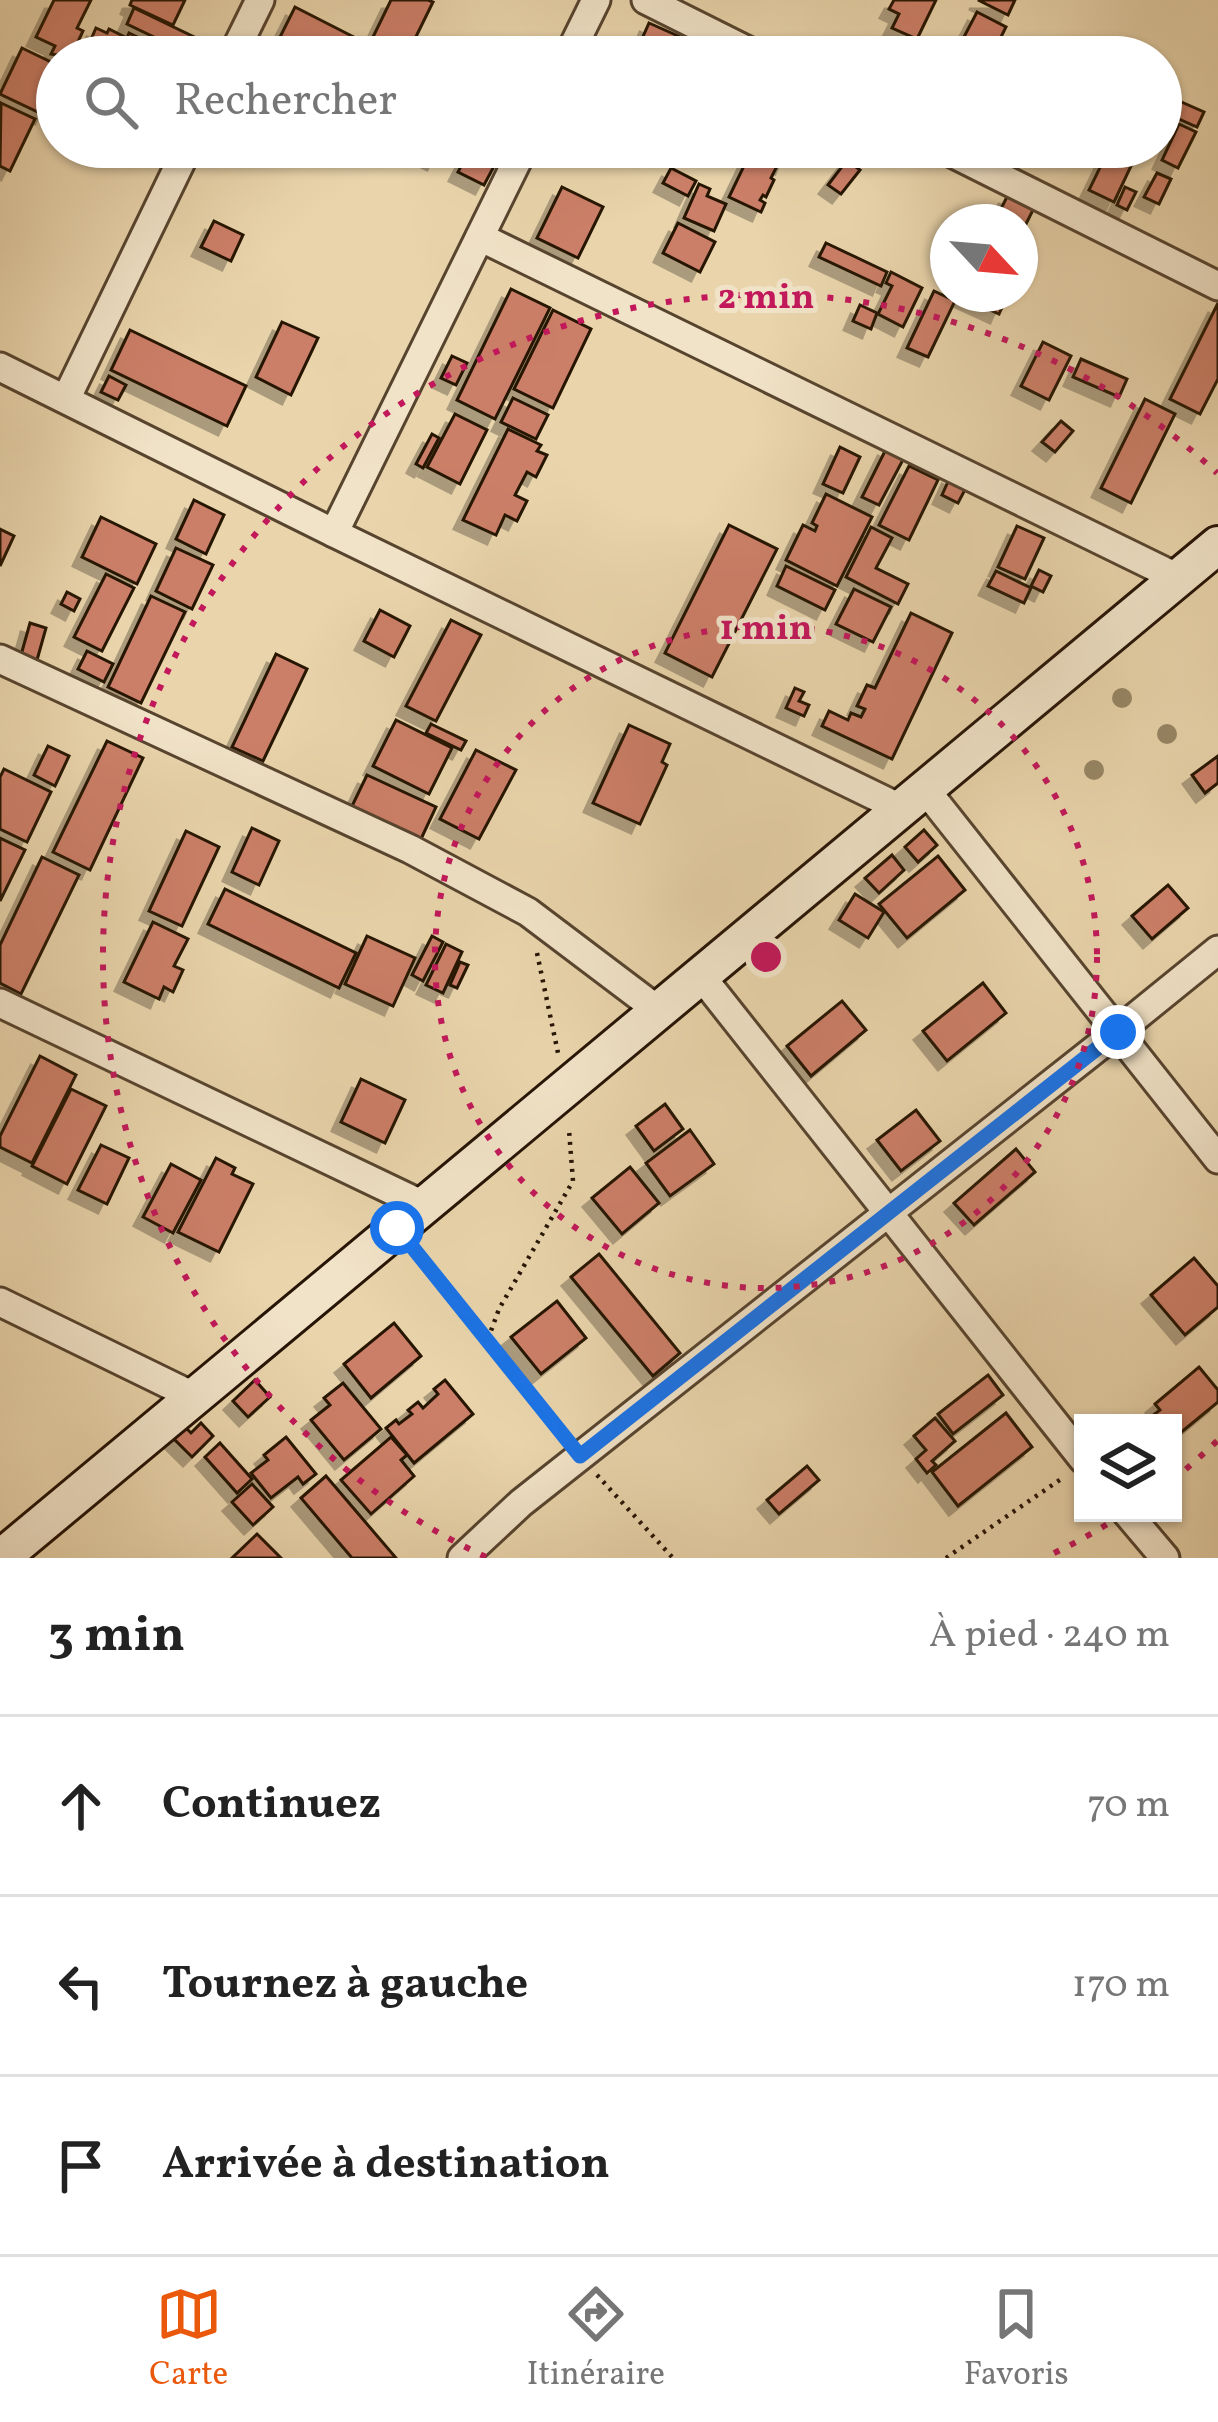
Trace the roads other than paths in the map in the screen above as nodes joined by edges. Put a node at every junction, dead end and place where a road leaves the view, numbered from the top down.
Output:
1 (260, 0) edge
2 (596, 0) edge
3 (646, 0) edge
4 (242, 36) edge
5 (578, 36) edge
6 (718, 36) edge
7 (178, 168) edge
8 (514, 168) edge
9 (982, 168) edge
10 (480, 237) junction
11 (1218, 286) edge
12 (0, 367) edge
13 (66, 399) junction
14 (334, 533) junction
15 (1218, 545) edge
16 (1178, 578) junction
17 (0, 659) edge
18 (913, 799) junction
19 (1218, 950) edge
20 (701, 976) junction
21 (0, 1003) edge
22 (659, 1011) junction
23 (1118, 1032) junction
24 (1218, 1159) edge
25 (889, 1212) junction
26 (411, 1217) junction
27 (0, 1302) edge
28 (195, 1397) junction
29 (1073, 1468) edge
30 (1135, 1522) edge
31 (1, 1558) edge
32 (462, 1558) edge
33 (1165, 1558) edge

1 - 4 street
2 - 5 street
3 - 6 street
7 - 13 street
8 - 10 street
9 - 11 street
10 - 14 street
10 - 16 street
12 - 13 street
13 - 14 street
14 - 18 street
15 - 16 street
16 - 18 street
17 - 22 street
18 - 20 street
18 - 23 street
19 - 23 street
20 - 22 street
20 - 25 street
21 - 26 street
22 - 26 street
23 - 24 street
23 - 25 street
25 - 29 street
25 - 32 street
26 - 28 street
27 - 28 street
28 - 31 street
30 - 33 street

